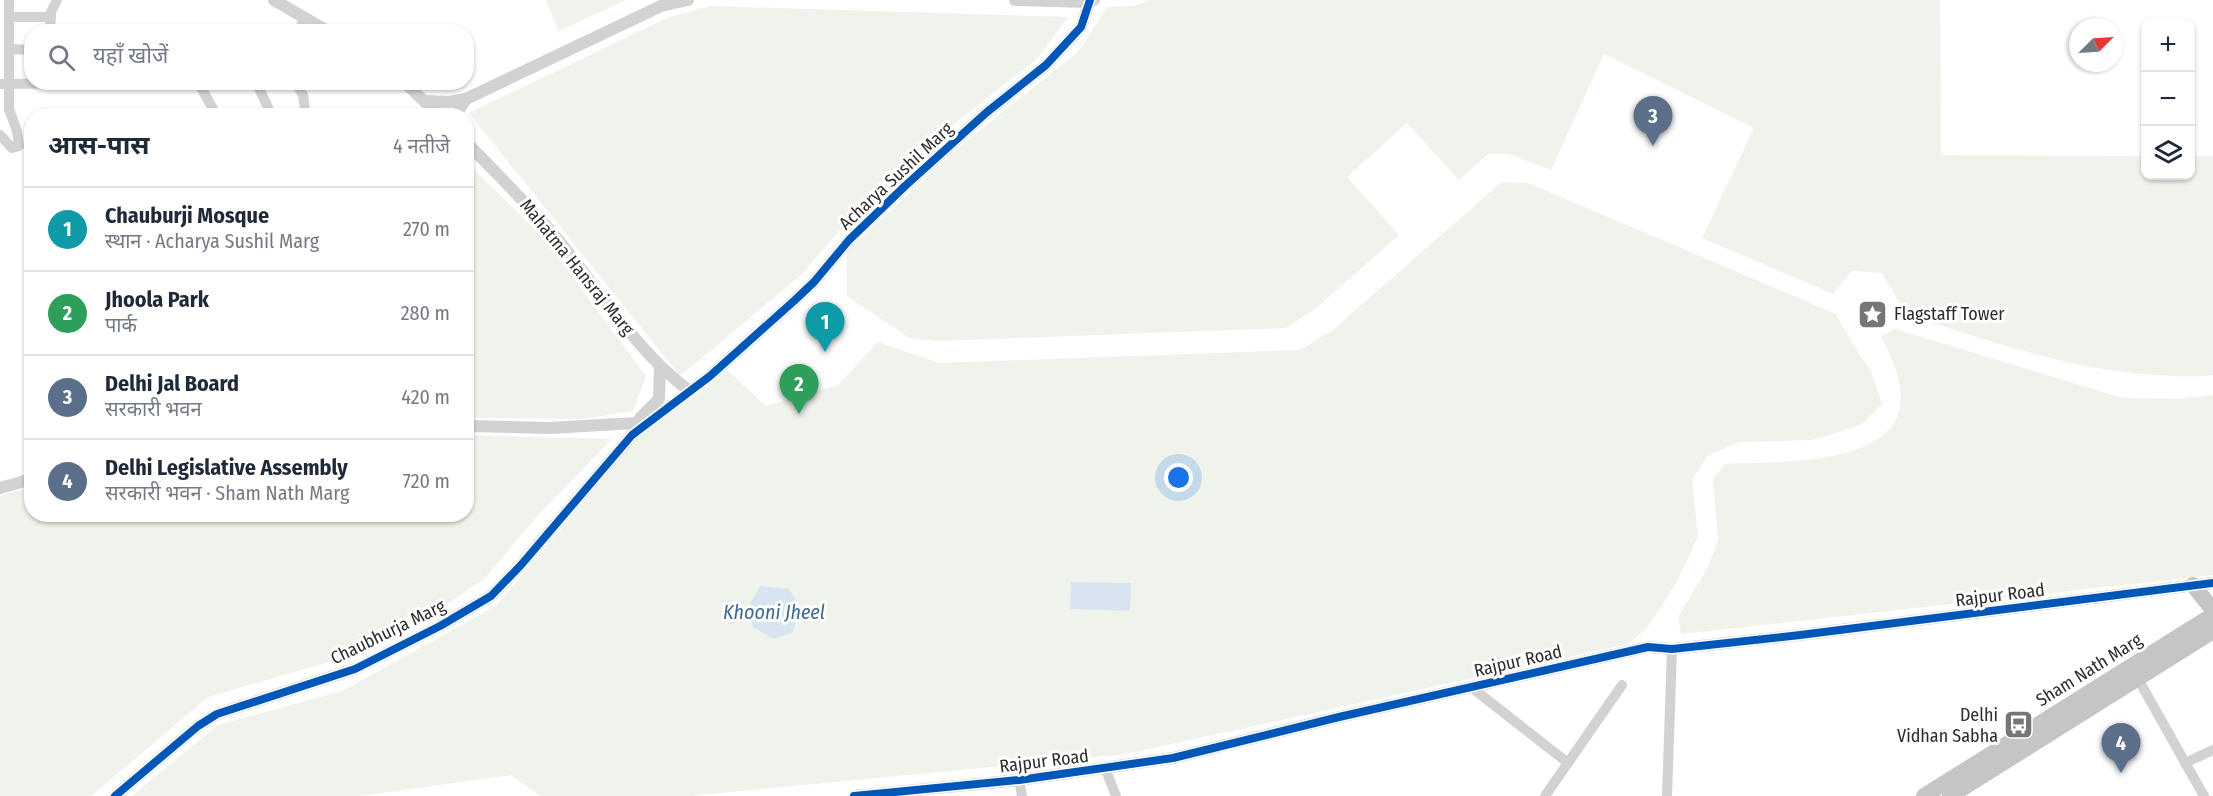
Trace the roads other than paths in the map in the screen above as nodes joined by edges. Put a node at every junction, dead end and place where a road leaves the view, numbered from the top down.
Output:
1 (9, 0) edge
2 (57, 0) edge
3 (274, 0) edge
4 (688, 0) edge
5 (1015, 0) edge
6 (1091, 0) edge
7 (10, 16) junction
8 (51, 17) junction
9 (306, 18) junction
10 (51, 24) edge
11 (302, 24) edge
12 (316, 24) edge
13 (9, 50) junction
14 (24, 50) edge
15 (4, 84) edge
16 (24, 84) edge
17 (202, 90) edge
18 (260, 90) edge
19 (300, 90) edge
20 (413, 90) edge
21 (466, 99) junction
22 (425, 101) junction
23 (212, 108) edge
24 (268, 108) edge
25 (305, 108) edge
26 (432, 108) edge
27 (460, 108) edge
28 (0, 135) edge
29 (474, 151) edge
30 (660, 366) junction
31 (688, 390) junction
32 (474, 426) edge
33 (634, 429) junction
34 (24, 481) edge
35 (0, 488) edge
36 (2213, 583) edge
37 (2193, 585) junction
38 (2213, 610) edge
39 (2213, 615) edge
40 (2213, 631) edge
41 (1672, 649) junction
42 (2138, 678) junction
43 (1622, 685) dead end
44 (1471, 687) junction
45 (2213, 750) edge
46 (1568, 763) junction
47 (2185, 763) junction
48 (1105, 768) junction
49 (1019, 780) junction
50 (945, 792) edge
51 (115, 796) edge
52 (854, 796) edge
53 (1022, 796) edge
54 (1116, 796) edge
55 (1545, 796) edge
56 (1667, 796) edge
57 (1924, 796) edge
58 (1950, 796) edge
59 (2204, 796) edge

1 - 7 street
2 - 8 street
3 - 9 street
4 - 21 street
5 - 6 street
6 - 31 street, Acharya Sushil Marg
7 - 8 street
7 - 13 street
8 - 10 street
9 - 11 street
9 - 12 street
13 - 14 street
13 - 15 street
15 - 16 street
15 - 28 street
17 - 23 street
18 - 24 street
19 - 25 street
20 - 22 street
21 - 22 street
21 - 27 street
22 - 26 street
29 - 30 street, Mahatma Hansraj Marg
30 - 31 street, Mahatma Hansraj Marg
30 - 33 street
31 - 33 street, Acharya Sushil Marg
32 - 33 street
33 - 51 street, Chaubhurja Marg
34 - 35 street
36 - 37 street, Rajpur Road
37 - 38 main road
37 - 41 street, Rajpur Road
39 - 57 main road, Sham Nath Marg
40 - 42 main road, Sham Nath Marg
41 - 44 street, Rajpur Road
41 - 56 street
42 - 47 street
42 - 58 main road, Sham Nath Marg
43 - 46 street
44 - 46 street
44 - 48 street, Rajpur Road
45 - 47 street
46 - 55 street
47 - 59 street
48 - 49 street, Rajpur Road
48 - 54 street
49 - 50 street, Rajpur Road
49 - 53 street
50 - 52 street, Rajpur Road

